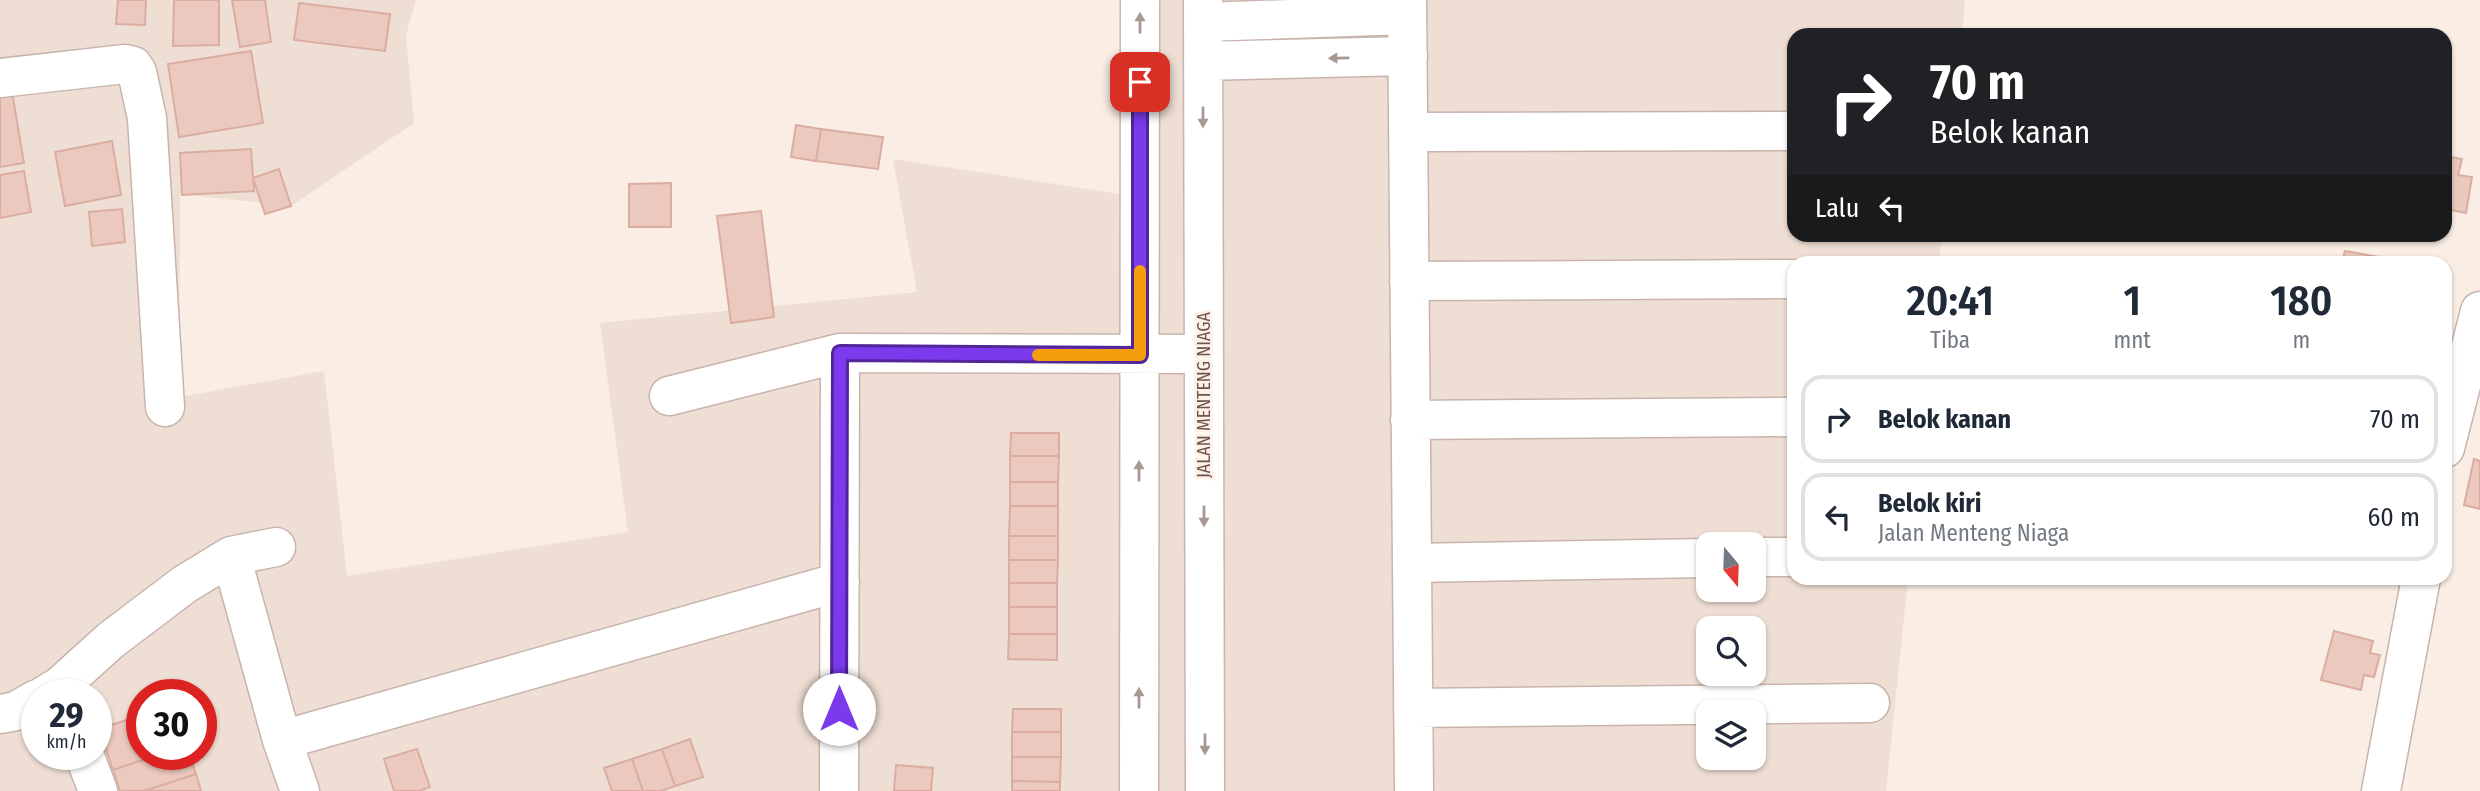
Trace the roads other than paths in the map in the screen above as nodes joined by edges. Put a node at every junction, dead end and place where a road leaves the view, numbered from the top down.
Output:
1 (1140, 0) edge
2 (1407, 7) edge
3 (1203, 11) edge
4 (1408, 56) junction
5 (1203, 61) junction
6 (0, 78) edge
7 (1787, 131) edge
8 (1408, 132) junction
9 (1787, 279) edge
10 (1409, 281) junction
11 (2480, 312) edge
12 (840, 353) junction
13 (1204, 354) junction
14 (1140, 355) junction
15 (669, 396) dead end
16 (164, 407) dead end
17 (1787, 417) edge
18 (1410, 420) junction
19 (2452, 421) edge
20 (276, 547) dead end
21 (231, 556) junction
22 (1787, 556) edge
23 (1766, 557) edge
24 (1696, 558) edge
25 (1412, 563) junction
26 (840, 582) junction
27 (2420, 585) edge
28 (68, 679) edge
29 (1870, 703) dead end
30 (1413, 708) junction
31 (21, 709) edge
32 (0, 714) edge
33 (282, 740) junction
34 (90, 770) edge
35 (833, 789) edge
36 (98, 791) edge
37 (300, 791) edge
38 (1139, 791) edge
39 (1205, 791) edge
40 (1414, 791) edge
41 (2381, 791) edge

14 -> 1 street
2 - 3 street
2 - 4 street
3 - 5 street, JALAN MENTENG NIAGA
4 -> 5 street
4 - 8 street
5 -> 13 street, JALAN MENTENG NIAGA
6 - 16 street
7 - 8 street
8 - 10 street
9 - 10 street
10 - 18 street
11 - 19 street
12 - 14 street
12 - 15 street
12 - 26 street
13 - 14 street
13 -> 39 street, JALAN MENTENG NIAGA
38 -> 14 street
17 - 18 street
18 - 25 street
20 - 21 street
21 - 28 street
21 - 33 street
22 - 23 street
24 - 25 street
25 - 30 street
26 - 33 street
26 - 35 street
27 - 41 street
29 - 30 street
30 - 40 street
31 - 32 street
33 - 37 street
34 - 36 street

